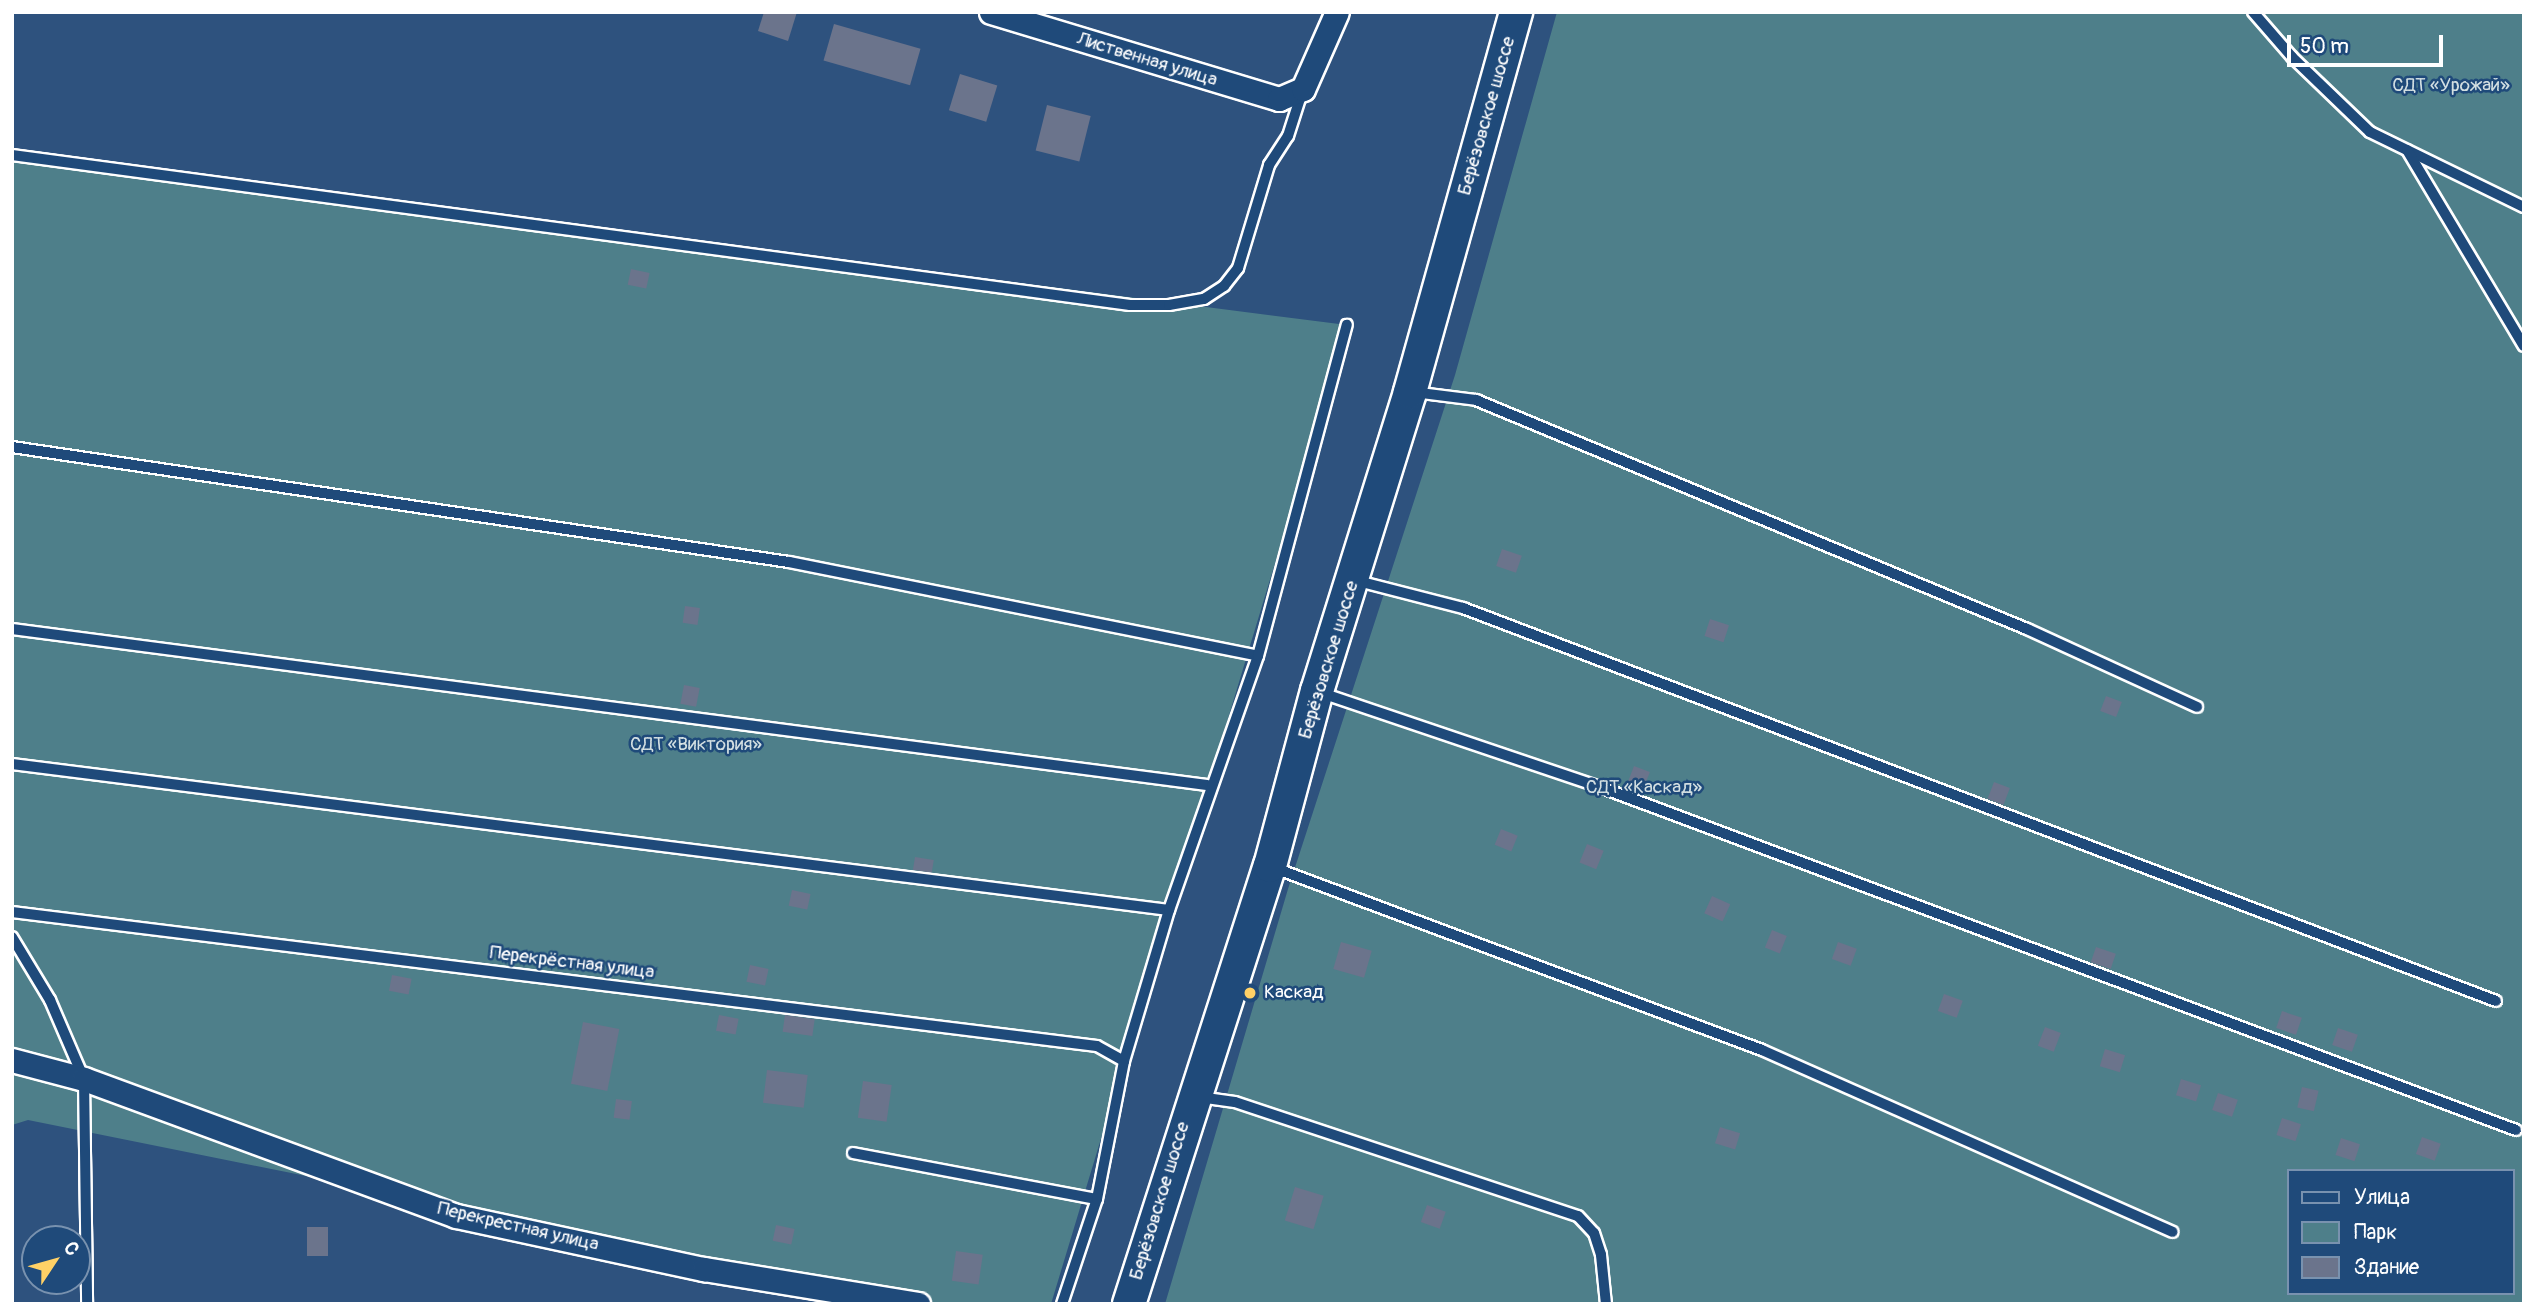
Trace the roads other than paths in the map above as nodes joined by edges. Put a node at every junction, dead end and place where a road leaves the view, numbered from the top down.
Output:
1 (991, 12) edge
2 (1337, 12) edge
3 (1516, 12) edge
4 (2253, 12) edge
5 (1303, 89) junction
6 (2407, 150) junction
7 (12, 155) edge
8 (2524, 207) edge
9 (1347, 325) dead end
10 (2524, 346) edge
11 (1410, 392) junction
12 (12, 447) edge
13 (1354, 579) junction
14 (12, 628) edge
15 (1258, 656) junction
16 (1317, 691) junction
17 (2197, 707) dead end
18 (12, 764) edge
19 (1207, 785) dead end
20 (1270, 866) junction
21 (1169, 910) junction
22 (12, 912) edge
23 (12, 937) edge
24 (2496, 1001) dead end
25 (12, 1060) edge
26 (1124, 1060) junction
27 (84, 1079) junction
28 (1193, 1097) junction
29 (2516, 1130) dead end
30 (853, 1153) dead end
31 (1097, 1199) junction
32 (2172, 1232) dead end
33 (87, 1304) edge
34 (918, 1304) edge
35 (1062, 1304) edge
36 (1129, 1304) edge
37 (1606, 1304) edge

1 - 5 street, Лиственная улица
2 - 5 street
3 - 11 street, Берёзовское шоссе
4 - 6 lane
5 - 7 lane
6 - 8 lane
6 - 10 lane
9 - 15 lane
11 - 13 street, Берёзовское шоссе
11 - 17 lane
12 - 15 lane
13 - 16 street, Берёзовское шоссе
13 - 24 lane
14 - 19 lane
15 - 21 lane
16 - 20 street, Берёзовское шоссе
16 - 29 lane
18 - 21 lane
20 - 28 street, Берёзовское шоссе
20 - 32 lane
21 - 26 lane
22 - 26 lane, Перекрёстная улица
23 - 27 lane
25 - 27 street, Перекрестная улица
26 - 31 lane
27 - 33 lane
27 - 34 street, Перекрестная улица
28 - 36 street, Берёзовское шоссе
28 - 37 lane
30 - 31 lane
31 - 35 lane

